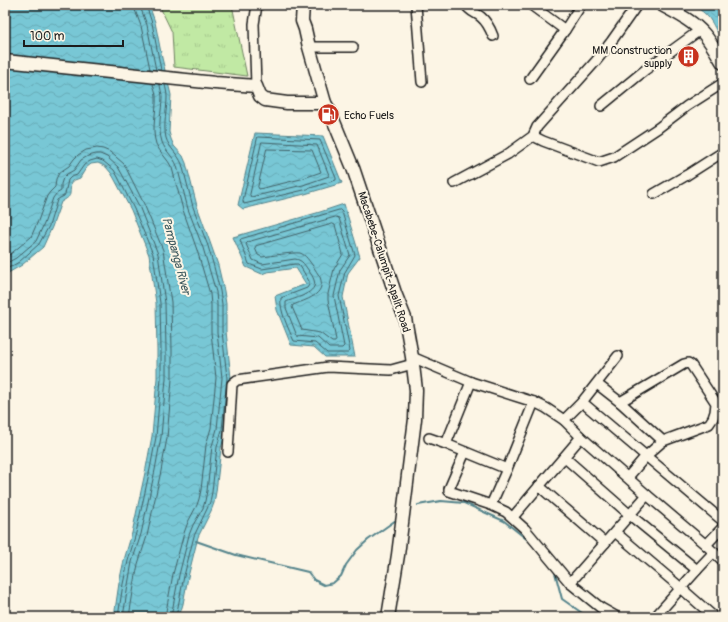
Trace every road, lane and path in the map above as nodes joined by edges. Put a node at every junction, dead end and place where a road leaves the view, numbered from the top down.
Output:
1 (257, 5) edge
2 (303, 5) edge
3 (416, 5) edge
4 (466, 5) edge
5 (531, 5) edge
6 (581, 5) edge
7 (637, 5) edge
8 (662, 5) edge
9 (565, 30) junction
10 (700, 30) junction
11 (493, 36) dead end
12 (309, 47) junction
13 (353, 47) dead end
14 (5, 61) edge
15 (723, 63) edge
16 (530, 79) dead end
17 (422, 82) dead end
18 (723, 83) edge
19 (256, 86) junction
20 (325, 103) junction
21 (601, 106) dead end
22 (533, 136) junction
23 (723, 152) edge
24 (454, 183) dead end
25 (654, 194) dead end
26 (618, 356) dead end
27 (413, 360) junction
28 (471, 382) junction
29 (597, 384) junction
30 (534, 402) junction
31 (582, 402) junction
32 (620, 402) junction
33 (564, 420) junction
34 (581, 437) junction
35 (429, 438) dead end
36 (663, 441) junction
37 (446, 444) junction
38 (228, 452) dead end
39 (465, 452) junction
40 (646, 456) junction
41 (564, 457) junction
42 (507, 469) junction
43 (628, 477) junction
44 (539, 486) junction
45 (647, 495) junction
46 (491, 505) junction
47 (630, 515) junction
48 (512, 516) junction
49 (723, 521) edge
50 (723, 527) edge
51 (615, 532) junction
52 (605, 543) junction
53 (706, 544) junction
54 (714, 552) junction
55 (723, 561) edge
56 (697, 570) junction
57 (570, 583) junction
58 (681, 588) junction
59 (388, 617) edge
60 (617, 617) edge
61 (655, 617) edge
62 (714, 617) edge

1 - 19 street
2 - 12 main road, Macabebe-Calumpit-Apalit Road
3 - 17 street
4 - 11 street
5 - 9 street
6 - 9 street
7 - 22 street
8 - 10 main road
9 - 16 street
10 - 15 main road
10 - 21 street
12 - 13 street
12 - 20 main road, Macabebe-Calumpit-Apalit Road
14 - 19 main road
18 - 22 street
19 - 20 main road
20 - 27 main road, Macabebe-Calumpit-Apalit Road
22 - 24 street
23 - 25 street
26 - 29 street
27 - 28 street
27 - 38 street
27 - 59 main road, Macabebe-Calumpit-Apalit Road
28 - 30 street
28 - 37 street
29 - 31 street
29 - 32 street
30 - 33 street
30 - 42 street
31 - 33 street
31 - 40 street
32 - 36 street
32 - 36 street
33 - 34 street
34 - 41 street
34 - 43 street
35 - 37 street
36 - 40 street
37 - 39 street
39 - 42 street
39 - 46 street
40 - 43 street
40 - 49 street
41 - 44 street
41 - 47 street
42 - 46 street
43 - 45 street
44 - 48 street
44 - 52 street
45 - 47 street
45 - 53 street
46 - 48 street
47 - 51 street
47 - 56 street
48 - 57 street
50 - 53 street
51 - 52 street
51 - 58 street
52 - 57 street
53 - 54 street
54 - 55 street
54 - 56 street
56 - 58 street
57 - 60 street
58 - 61 street
58 - 62 street

